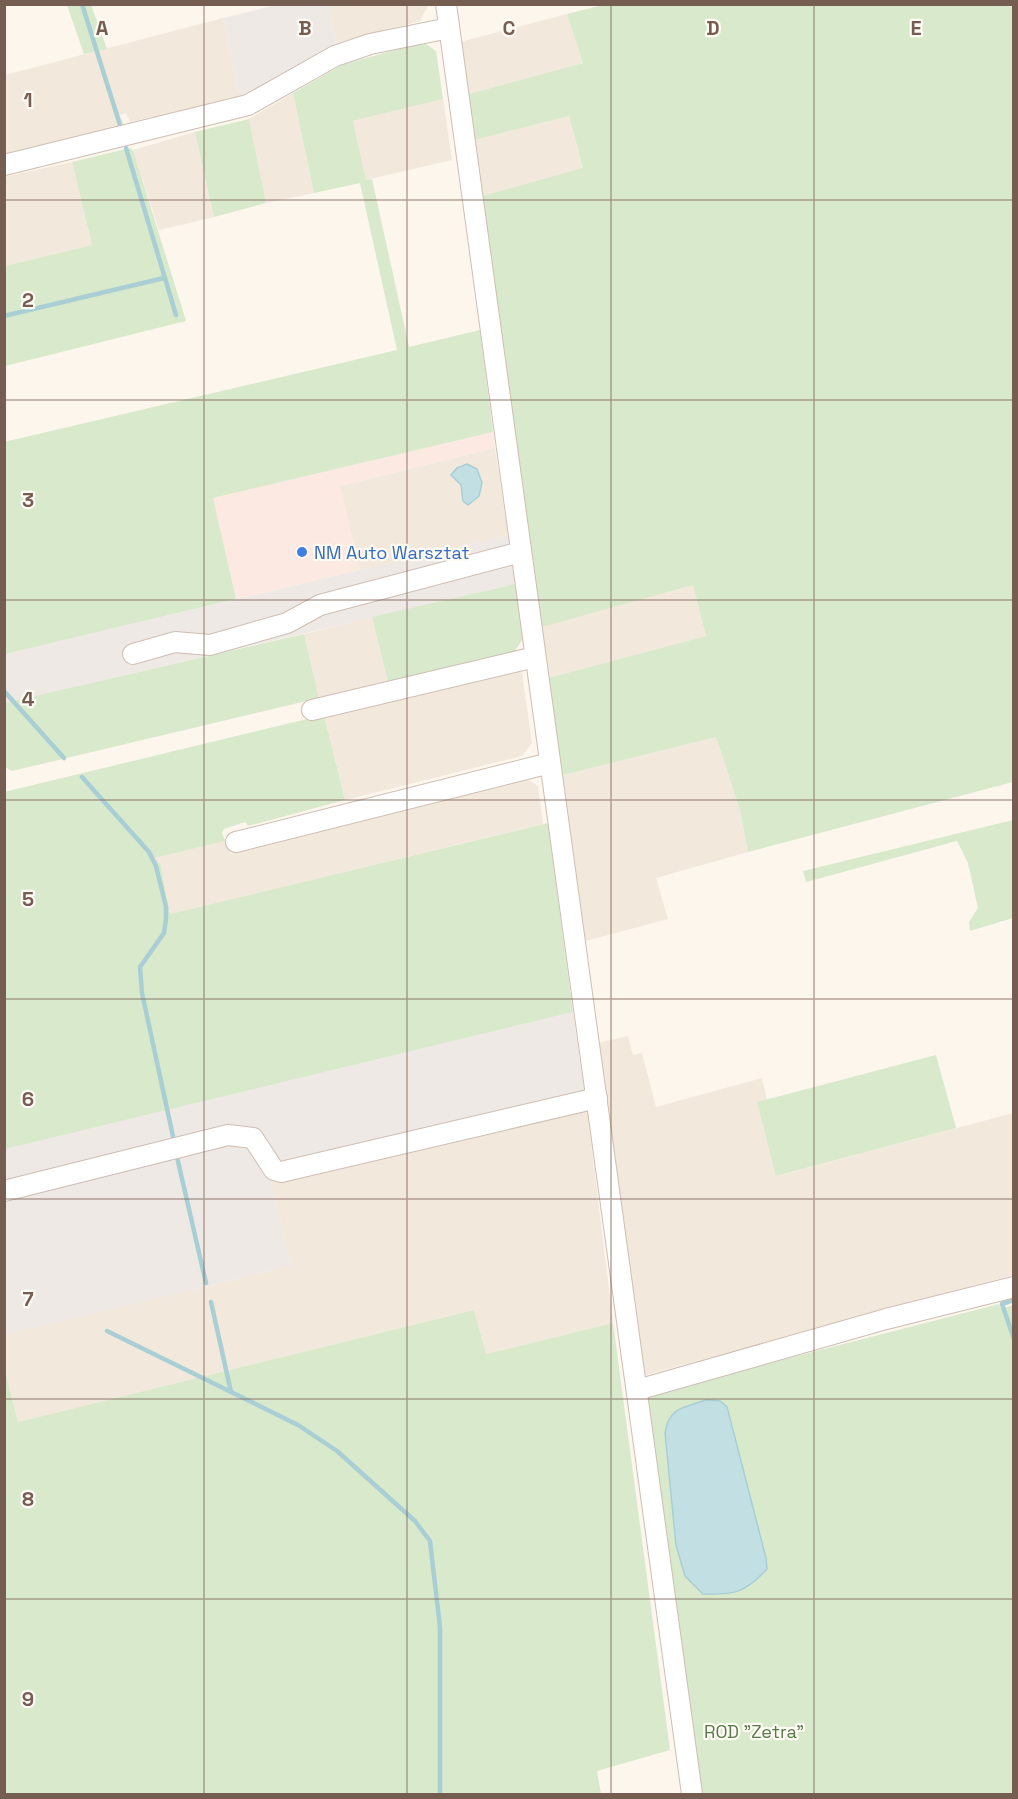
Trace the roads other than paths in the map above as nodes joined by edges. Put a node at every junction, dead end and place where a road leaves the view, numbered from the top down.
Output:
1 (446, 4) edge
2 (449, 28) junction
3 (4, 165) edge
4 (521, 552) junction
5 (133, 654) dead end
6 (535, 657) junction
7 (312, 710) dead end
8 (550, 763) junction
9 (236, 842) dead end
10 (597, 1098) junction
11 (4, 1191) edge
12 (1014, 1287) edge
13 (637, 1390) junction
14 (692, 1794) edge

1 - 2 street
2 - 3 street
2 - 4 street
4 - 5 street
4 - 6 street
6 - 7 street
6 - 8 street
8 - 9 street
8 - 10 street
10 - 11 street
10 - 13 street
12 - 13 street
13 - 14 street

